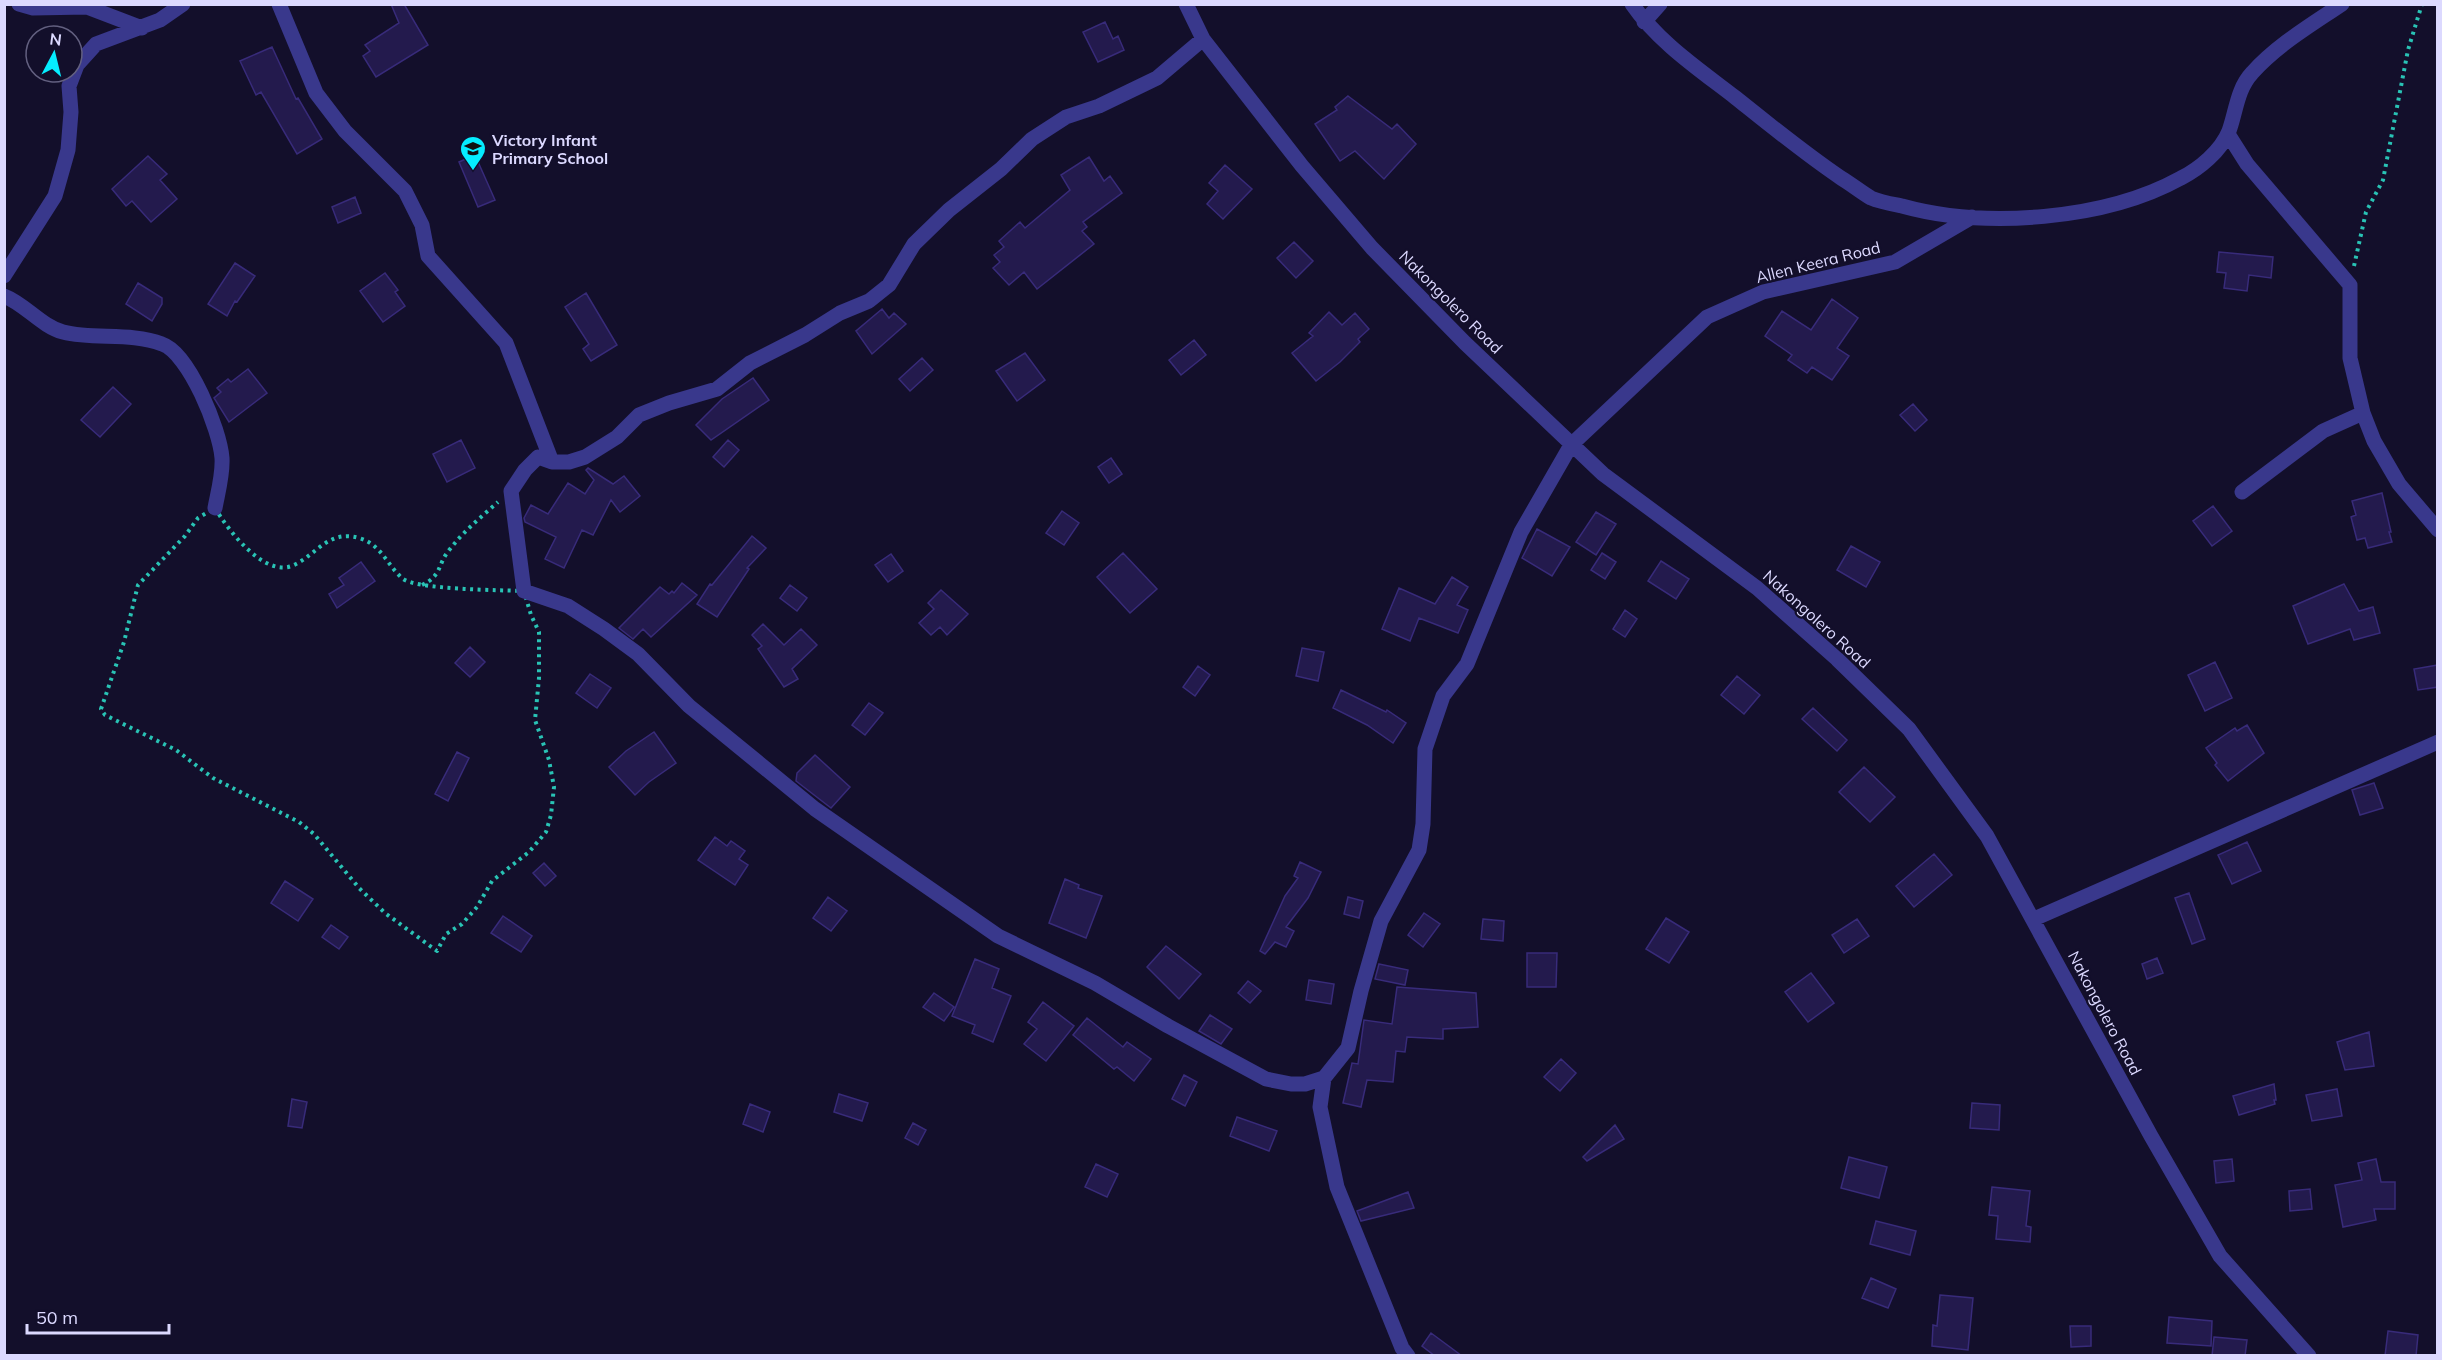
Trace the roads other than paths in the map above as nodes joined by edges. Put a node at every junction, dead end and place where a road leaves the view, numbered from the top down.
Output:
1 (19, 4) edge
2 (183, 4) edge
3 (279, 4) edge
4 (1186, 4) edge
5 (1632, 4) edge
6 (1660, 4) edge
7 (2342, 4) edge
8 (1644, 22) junction
9 (142, 28) junction
10 (1203, 39) junction
11 (2228, 134) junction
12 (1972, 217) junction
13 (4, 276) edge
14 (4, 296) edge
15 (2363, 413) junction
16 (1571, 445) junction
17 (552, 462) junction
18 (2242, 492) dead end
19 (215, 508) road end
20 (2438, 530) edge
21 (2438, 742) edge
22 (2034, 919) junction
23 (1324, 1078) junction
24 (1408, 1356) edge
25 (2308, 1356) edge

1 - 9 street
2 - 9 street
3 - 17 street
4 - 10 street, Nakongolero Road
5 - 8 street
6 - 8 street
7 - 11 street
8 - 12 street
9 - 13 street
10 - 16 street, Nakongolero Road
10 - 17 street
11 - 12 street
11 - 15 street
12 - 16 street, Allen Keera Road
14 - 19 street
15 - 18 street
15 - 20 street
16 - 22 street, Nakongolero Road
16 - 23 street, Allen Keera Road
17 - 23 street
21 - 22 street
22 - 25 street, Nakongolero Road
23 - 24 street

